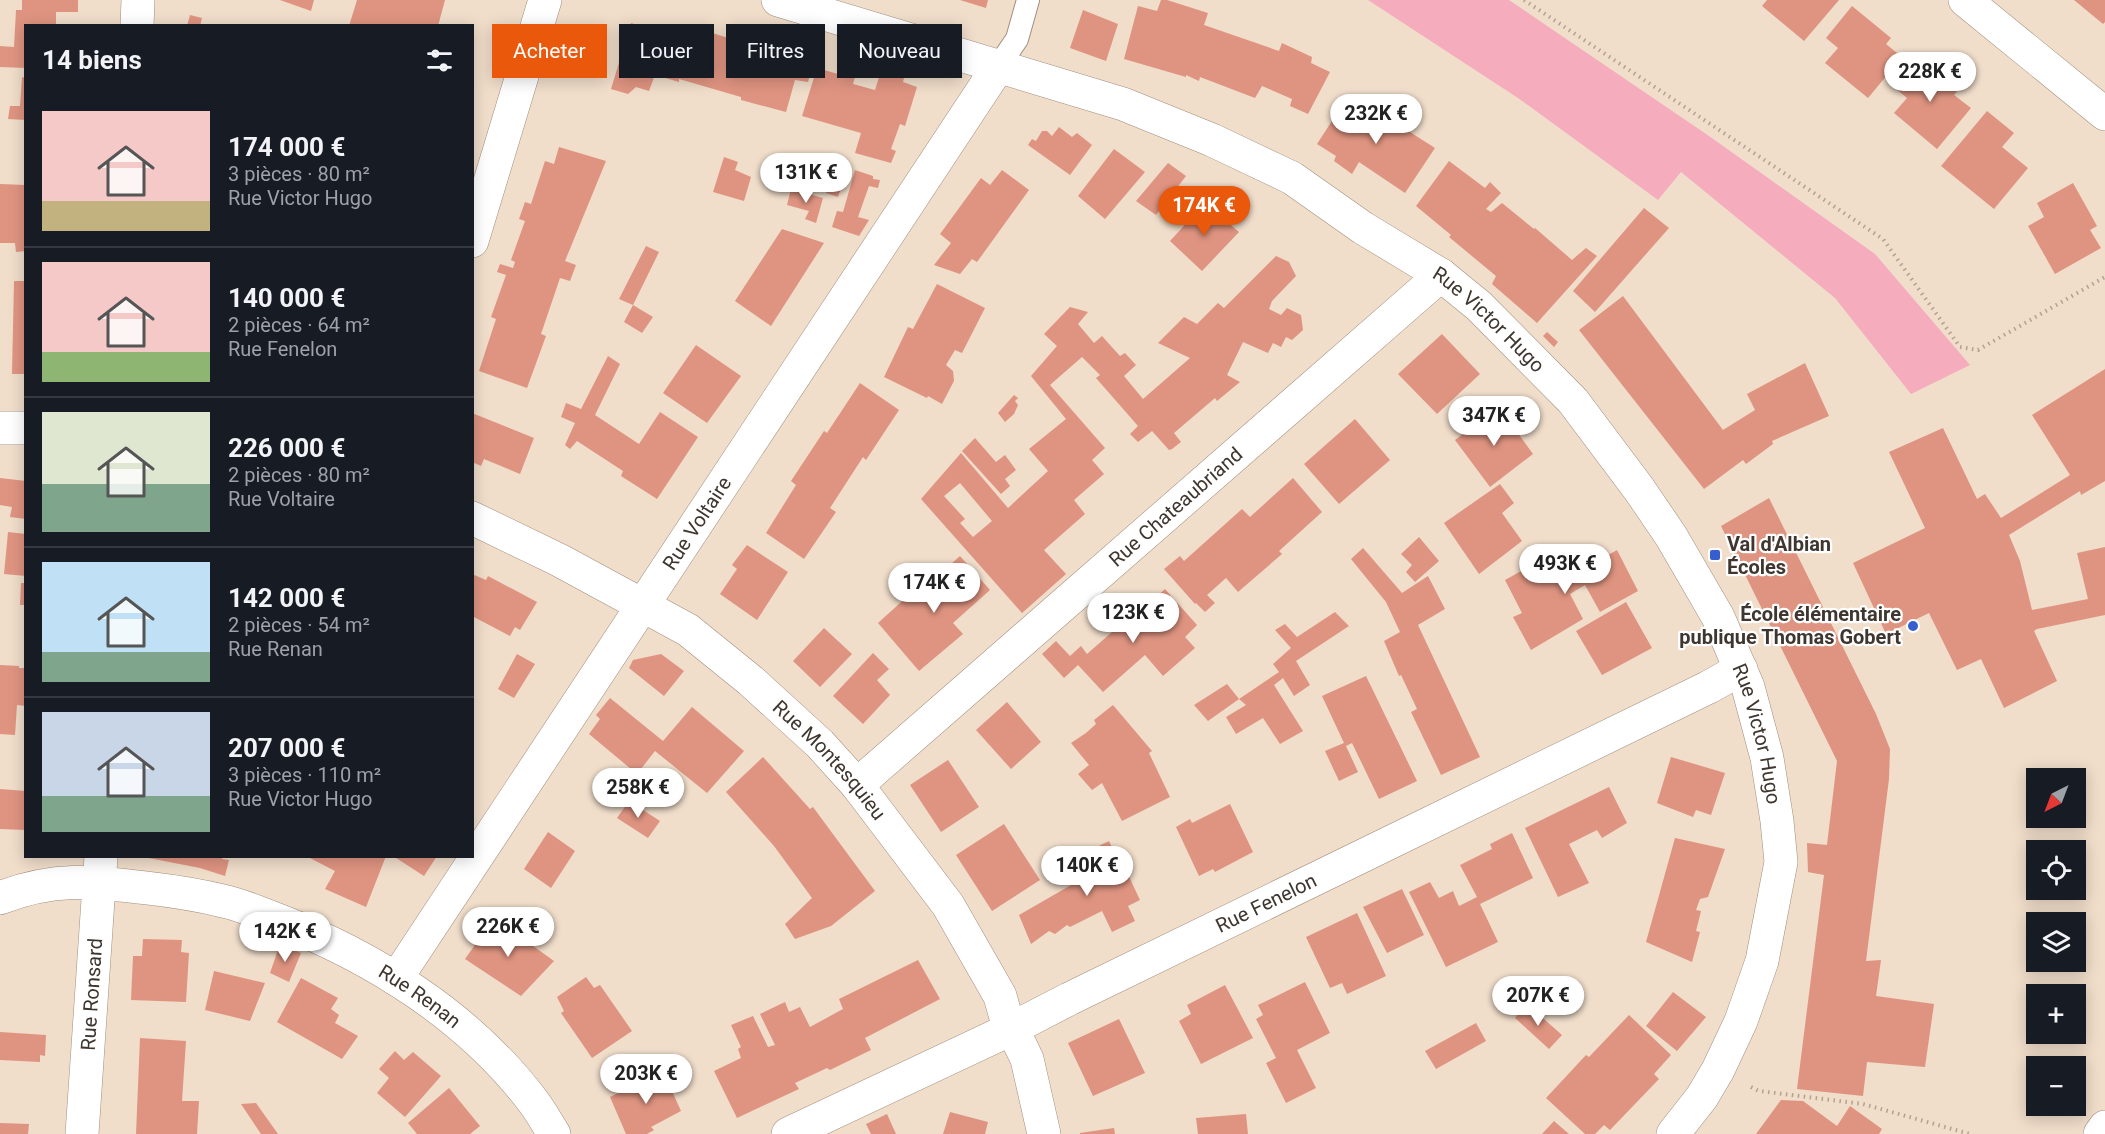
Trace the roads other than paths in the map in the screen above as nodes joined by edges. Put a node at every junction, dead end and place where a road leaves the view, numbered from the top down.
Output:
1 (138, 0) edge
2 (545, 0) edge
3 (778, 0) edge
4 (1028, 0) edge
5 (1965, 0) edge
6 (137, 24) edge
7 (998, 67) junction
8 (2105, 114) edge
9 (474, 234) edge
10 (1441, 274) junction
11 (0, 428) edge
12 (24, 429) edge
13 (474, 519) edge
14 (643, 604) junction
15 (1741, 669) junction
16 (857, 785) junction
17 (99, 869) edge
18 (0, 898) edge
19 (396, 979) junction
20 (1013, 1028) junction
21 (2105, 1127) edge
22 (82, 1134) edge
23 (554, 1134) edge
24 (788, 1134) edge
25 (1044, 1134) edge
26 (1673, 1134) edge
27 (2100, 1134) edge

1 - 6 street
2 - 9 street
3 - 7 street, Rue Victor Hugo
4 - 7 lane
5 - 8 street
7 - 10 street, Rue Victor Hugo
7 - 14 street, Rue Voltaire
10 - 15 street, Rue Victor Hugo
10 - 16 street, Rue Chateaubriand
11 - 12 street
13 - 14 street, Rue Montesquieu
14 - 16 street, Rue Montesquieu
14 - 19 street, Rue Voltaire
15 - 20 street, Rue Fenelon
15 - 26 street, Rue Victor Hugo
16 - 20 street, Rue Montesquieu
17 - 18 street, Rue Renan
17 - 19 street, Rue Renan
17 - 22 street, Rue Ronsard
19 - 23 street, Rue Renan
20 - 24 street, Rue Fenelon
20 - 25 street, Rue Montesquieu
21 - 27 street

